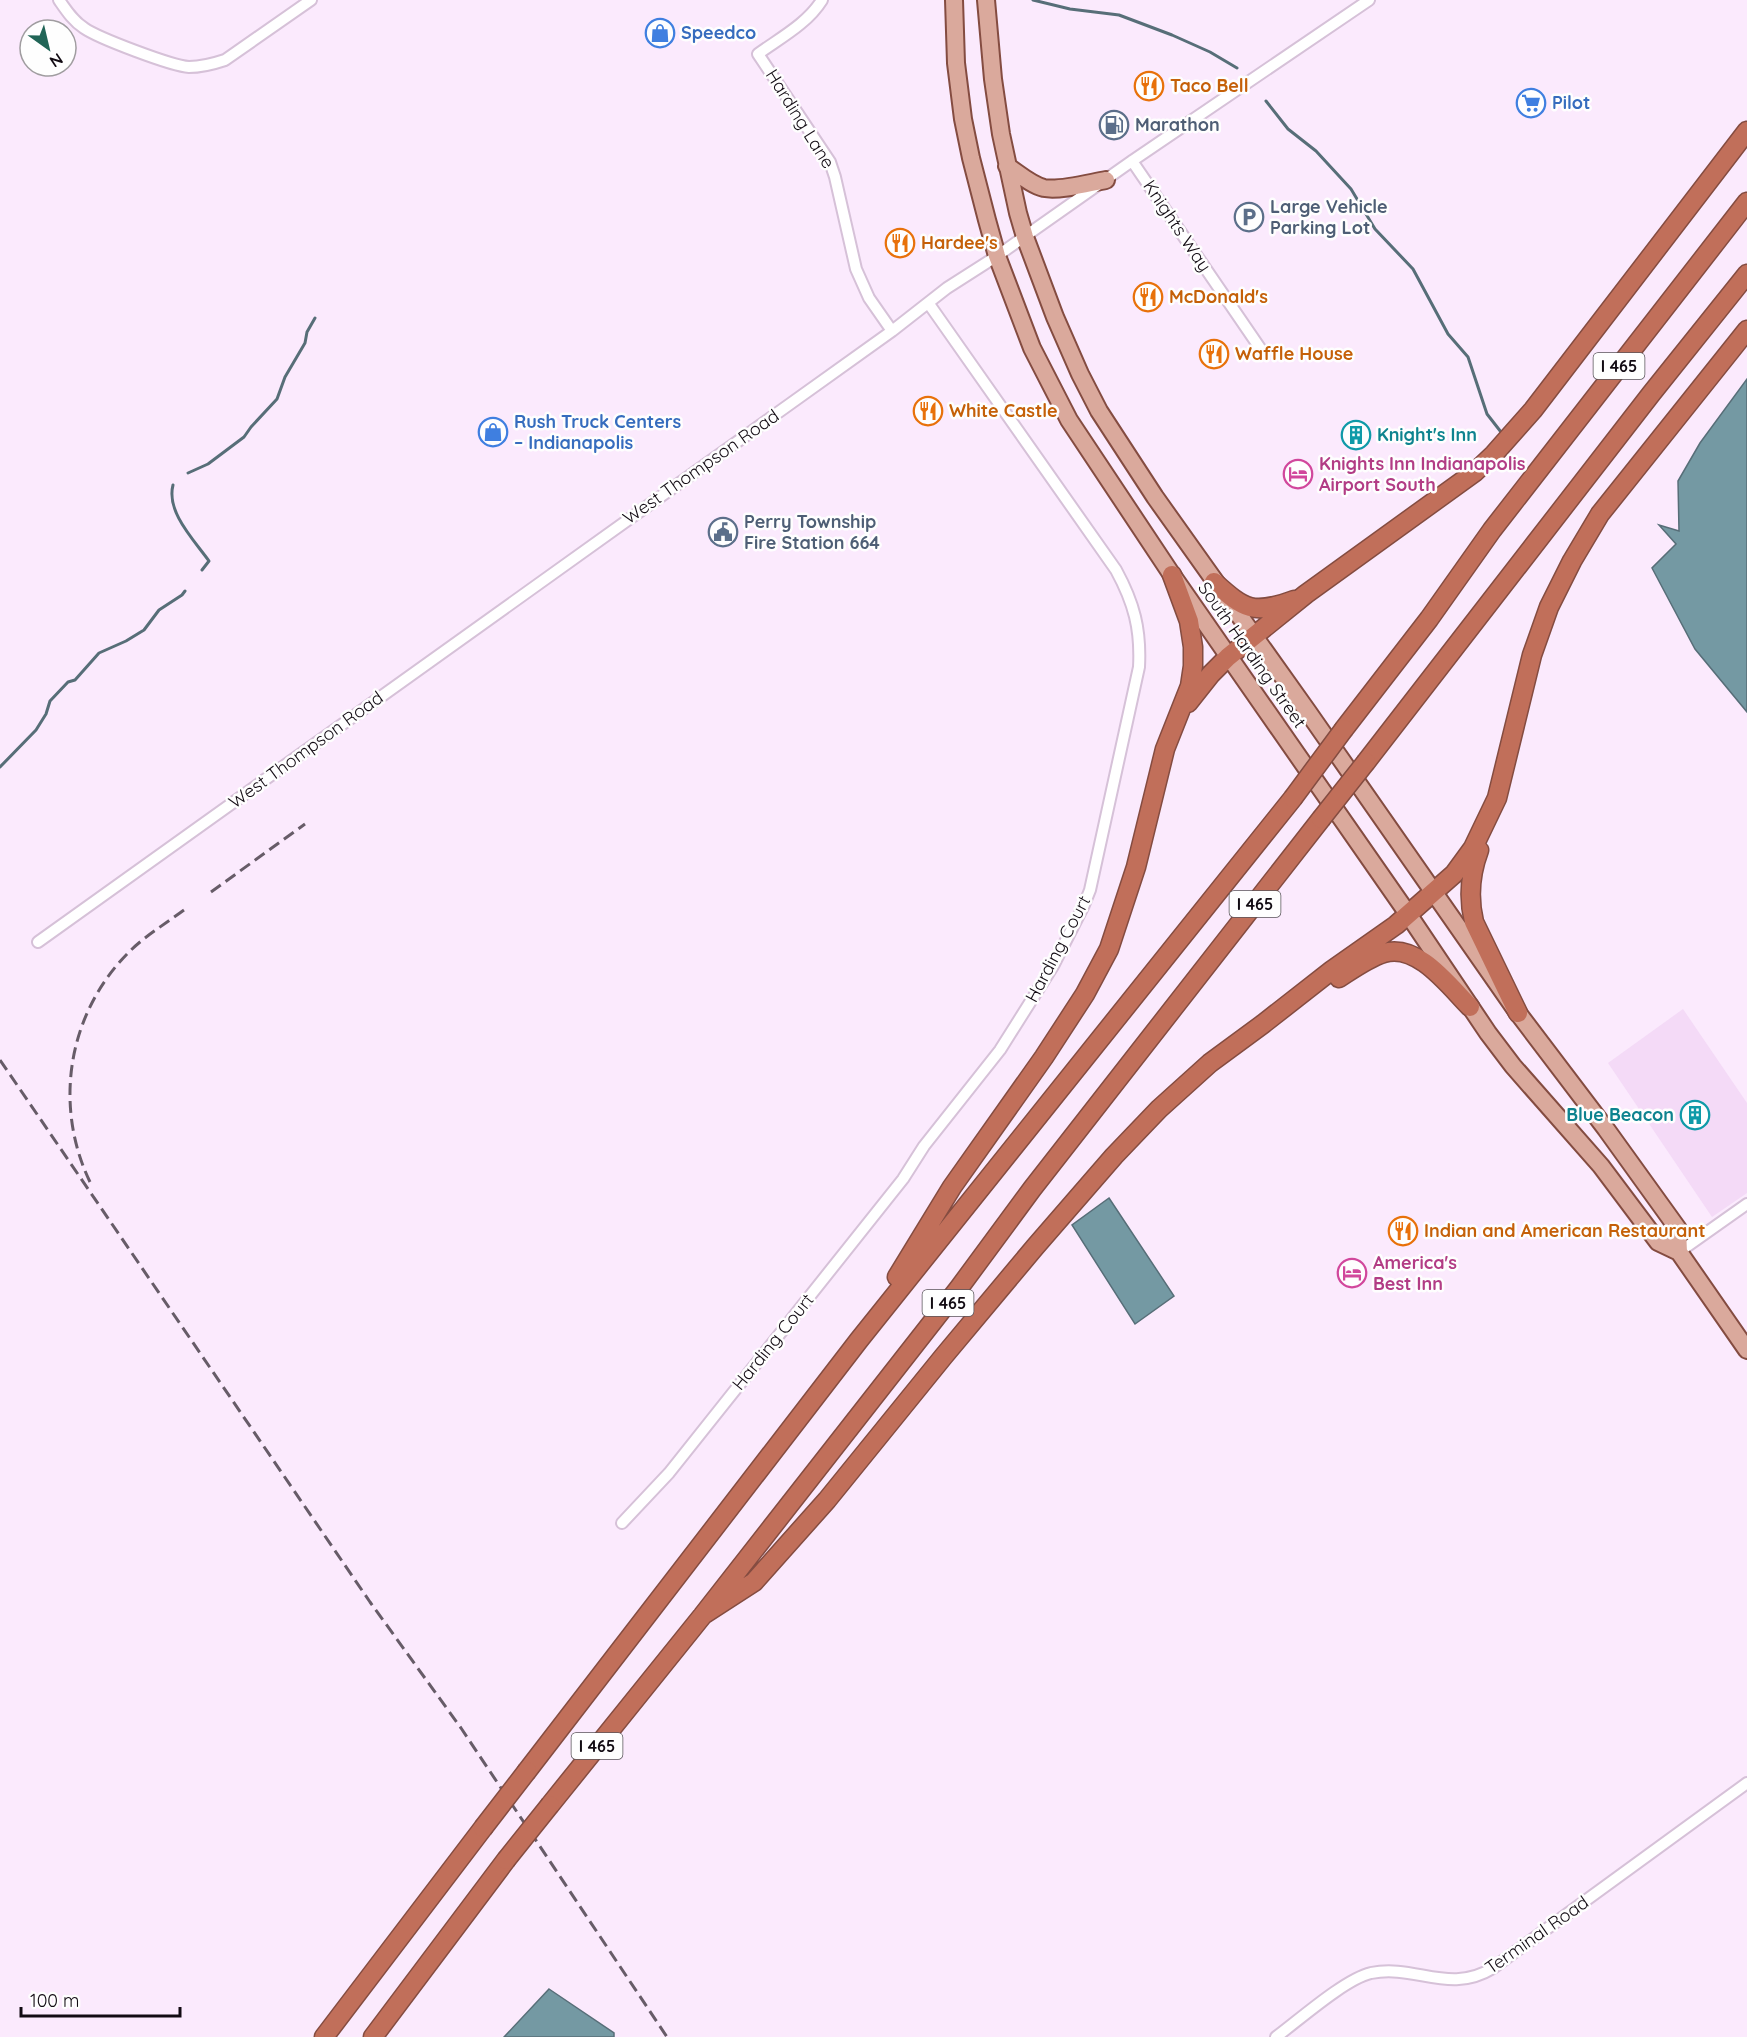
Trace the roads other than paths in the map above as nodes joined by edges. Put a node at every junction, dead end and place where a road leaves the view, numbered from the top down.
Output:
1 (59, 0) edge
2 (311, 0) edge
3 (822, 0) edge
4 (954, 0) edge
5 (986, 0) edge
6 (1369, 0) edge
7 (1747, 131) edge
8 (1132, 161) junction
9 (1007, 166) junction
10 (1106, 180) junction
11 (1747, 202) edge
12 (1025, 237) junction
13 (997, 256) junction
14 (1747, 274) edge
15 (929, 304) junction
16 (1747, 330) edge
17 (892, 331) junction
18 (1262, 351) dead end
19 (1172, 575) junction
20 (1214, 582) junction
21 (1306, 594) junction
22 (1253, 637) junction
23 (1228, 657) junction
24 (1176, 719) junction
25 (1486, 823) junction
26 (1433, 892) junction
27 (1408, 914) junction
28 (38, 942) dead end
29 (1470, 1007) junction
30 (1518, 1013) junction
31 (1263, 1024) junction
32 (1747, 1204) edge
33 (1679, 1252) junction
34 (859, 1340) junction
35 (1747, 1350) edge
36 (622, 1523) dead end
37 (703, 1615) junction
38 (1747, 1783) edge
39 (324, 2037) edge
40 (373, 2037) edge
41 (1276, 2037) edge

1 - 2 street
3 - 17 street, Harding Lane
4 - 13 main road, South Harding Street
5 - 9 main road, South Harding Street
6 - 8 street, West Thompson Road
7 - 21 highway
8 - 10 street, West Thompson Road
8 - 18 street, Knights Way
9 - 10 main road
9 - 12 main road, South Harding Street
10 - 12 street, West Thompson Road
11 - 34 highway, I 465, bridge
12 - 13 street, West Thompson Road
12 - 20 main road, South Harding Street
13 - 15 street, West Thompson Road
13 - 19 main road, South Harding Street
14 - 37 highway, I 465, bridge
15 - 17 street, West Thompson Road
15 - 36 street, Harding Court
16 - 25 highway
17 - 28 street, West Thompson Road
19 - 23 main road, South Harding Street
19 - 24 highway
20 - 21 highway
20 - 22 main road, South Harding Street
21 - 22 highway
22 - 23 highway
22 - 26 main road, South Harding Street
23 - 24 highway
23 - 27 main road, South Harding Street
24 - 34 highway
25 - 26 highway
25 - 30 highway
26 - 27 highway
26 - 30 main road, South Harding Street
27 - 29 main road, South Harding Street
27 - 31 highway
29 - 31 highway
29 - 33 main road, South Harding Street
30 - 33 main road, South Harding Street
31 - 37 highway
32 - 33 street
33 - 35 main road, South Harding Street
34 - 39 highway, I 465, bridge
37 - 40 highway, I 465, bridge
38 - 41 street, Terminal Road

